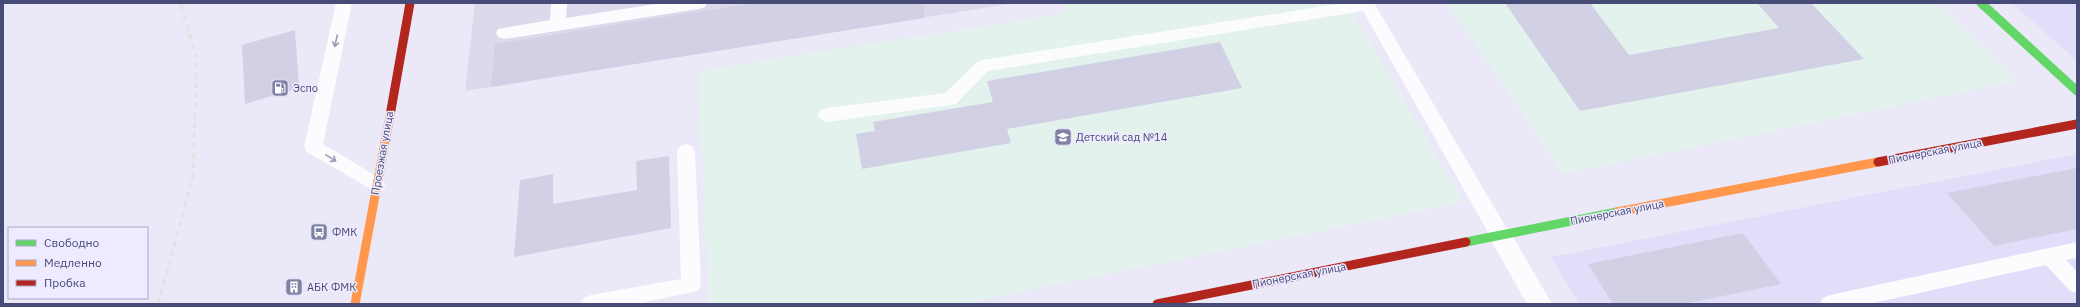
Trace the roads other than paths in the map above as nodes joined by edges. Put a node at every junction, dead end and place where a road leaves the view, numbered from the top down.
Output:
1 (344, 3) edge
2 (410, 3) edge
3 (559, 3) edge
4 (699, 3) edge
5 (1982, 3) edge
6 (1367, 4) edge
7 (660, 6) edge
8 (558, 25) junction
9 (504, 33) dead end
10 (2077, 91) edge
11 (827, 115) dead end
12 (2077, 124) edge
13 (686, 151) dead end
14 (376, 185) junction
15 (1500, 235) junction
16 (2077, 250) edge
17 (2050, 256) junction
18 (2077, 285) edge
19 (355, 304) edge
20 (591, 304) edge
21 (1157, 304) edge
22 (1540, 304) edge
23 (1830, 304) edge

1 -> 14 lane
2 - 14 street, Проезжая улица
3 - 8 lane
4 - 7 lane
5 - 10 street
6 - 11 lane
6 - 15 lane
7 - 8 lane
8 - 9 lane
12 - 15 street, Пионерская улица
13 - 20 lane
14 - 19 street, Проезжая улица
15 - 21 street, Пионерская улица
15 - 22 street
16 - 17 lane
17 - 18 lane
17 - 23 lane

